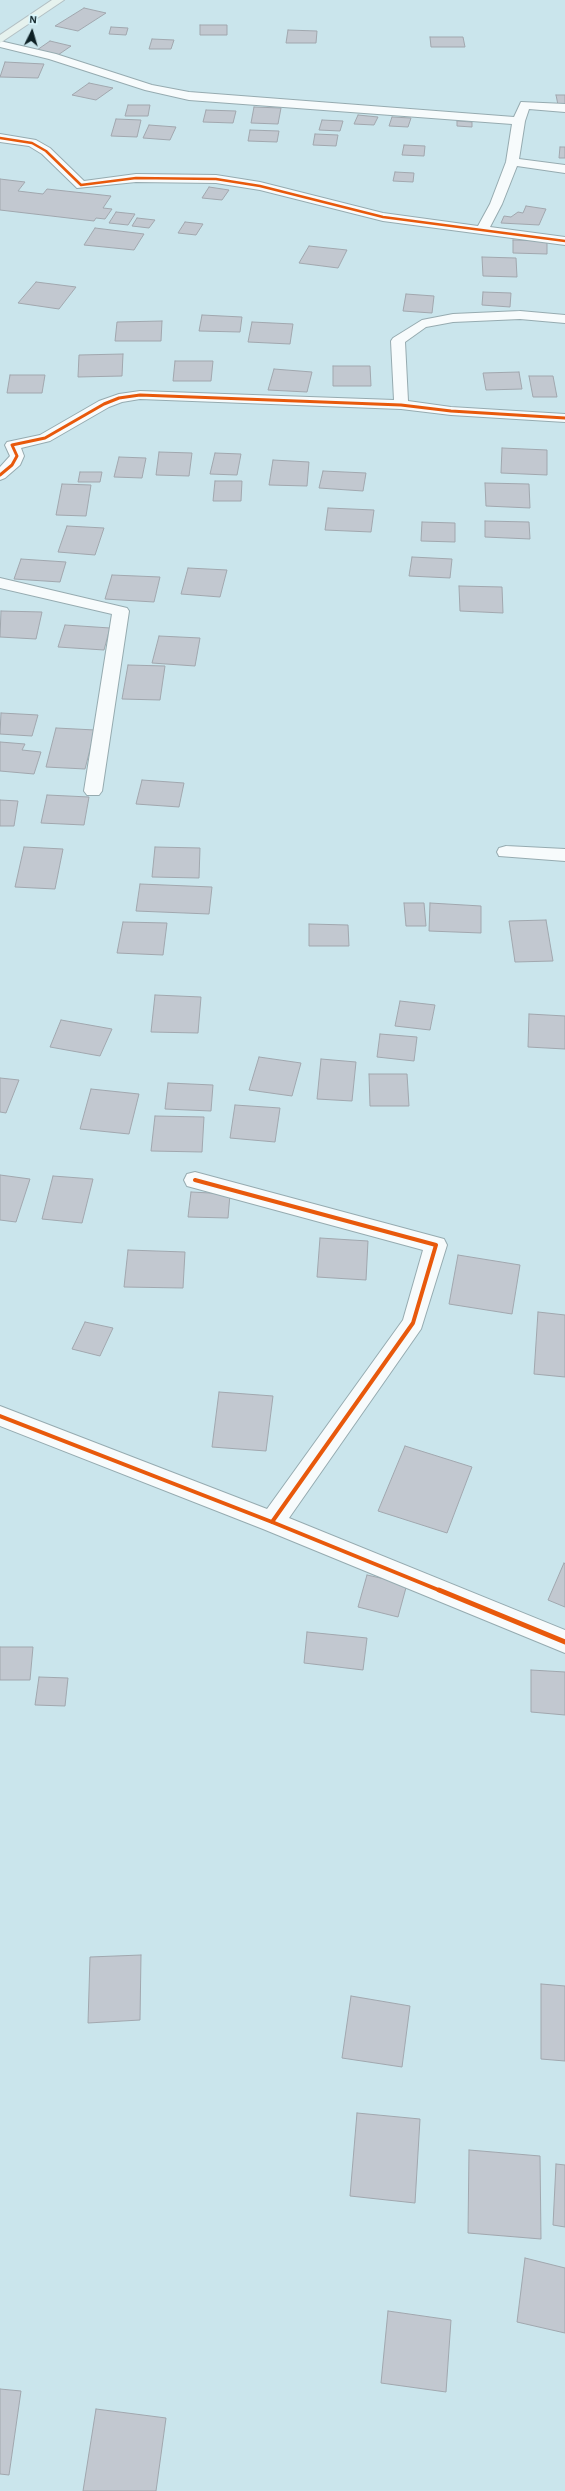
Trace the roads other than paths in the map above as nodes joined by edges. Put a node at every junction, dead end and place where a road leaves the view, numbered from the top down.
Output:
1 (59, 0) edge
2 (0, 40) edge
3 (0, 44) edge
4 (565, 108) edge
5 (518, 121) junction
6 (0, 138) edge
7 (512, 162) junction
8 (565, 169) edge
9 (482, 230) junction
10 (565, 242) edge
11 (565, 319) edge
12 (401, 405) junction
13 (565, 418) edge
14 (4, 444) edge
15 (0, 474) edge
16 (0, 583) edge
17 (93, 791) dead end
18 (506, 852) dead end
19 (565, 855) edge
20 (195, 1180) dead end
21 (0, 1416) edge
22 (272, 1522) junction
23 (565, 1642) edge

1 - 2 main road
3 - 5 street
4 - 5 street
5 - 7 street
6 - 9 street
7 - 8 street
7 - 9 street
9 - 10 street
11 - 12 street
12 - 13 street
12 - 14 street
14 - 15 street
16 - 17 street
18 - 19 street
20 - 22 street
21 - 22 street
22 - 23 street

